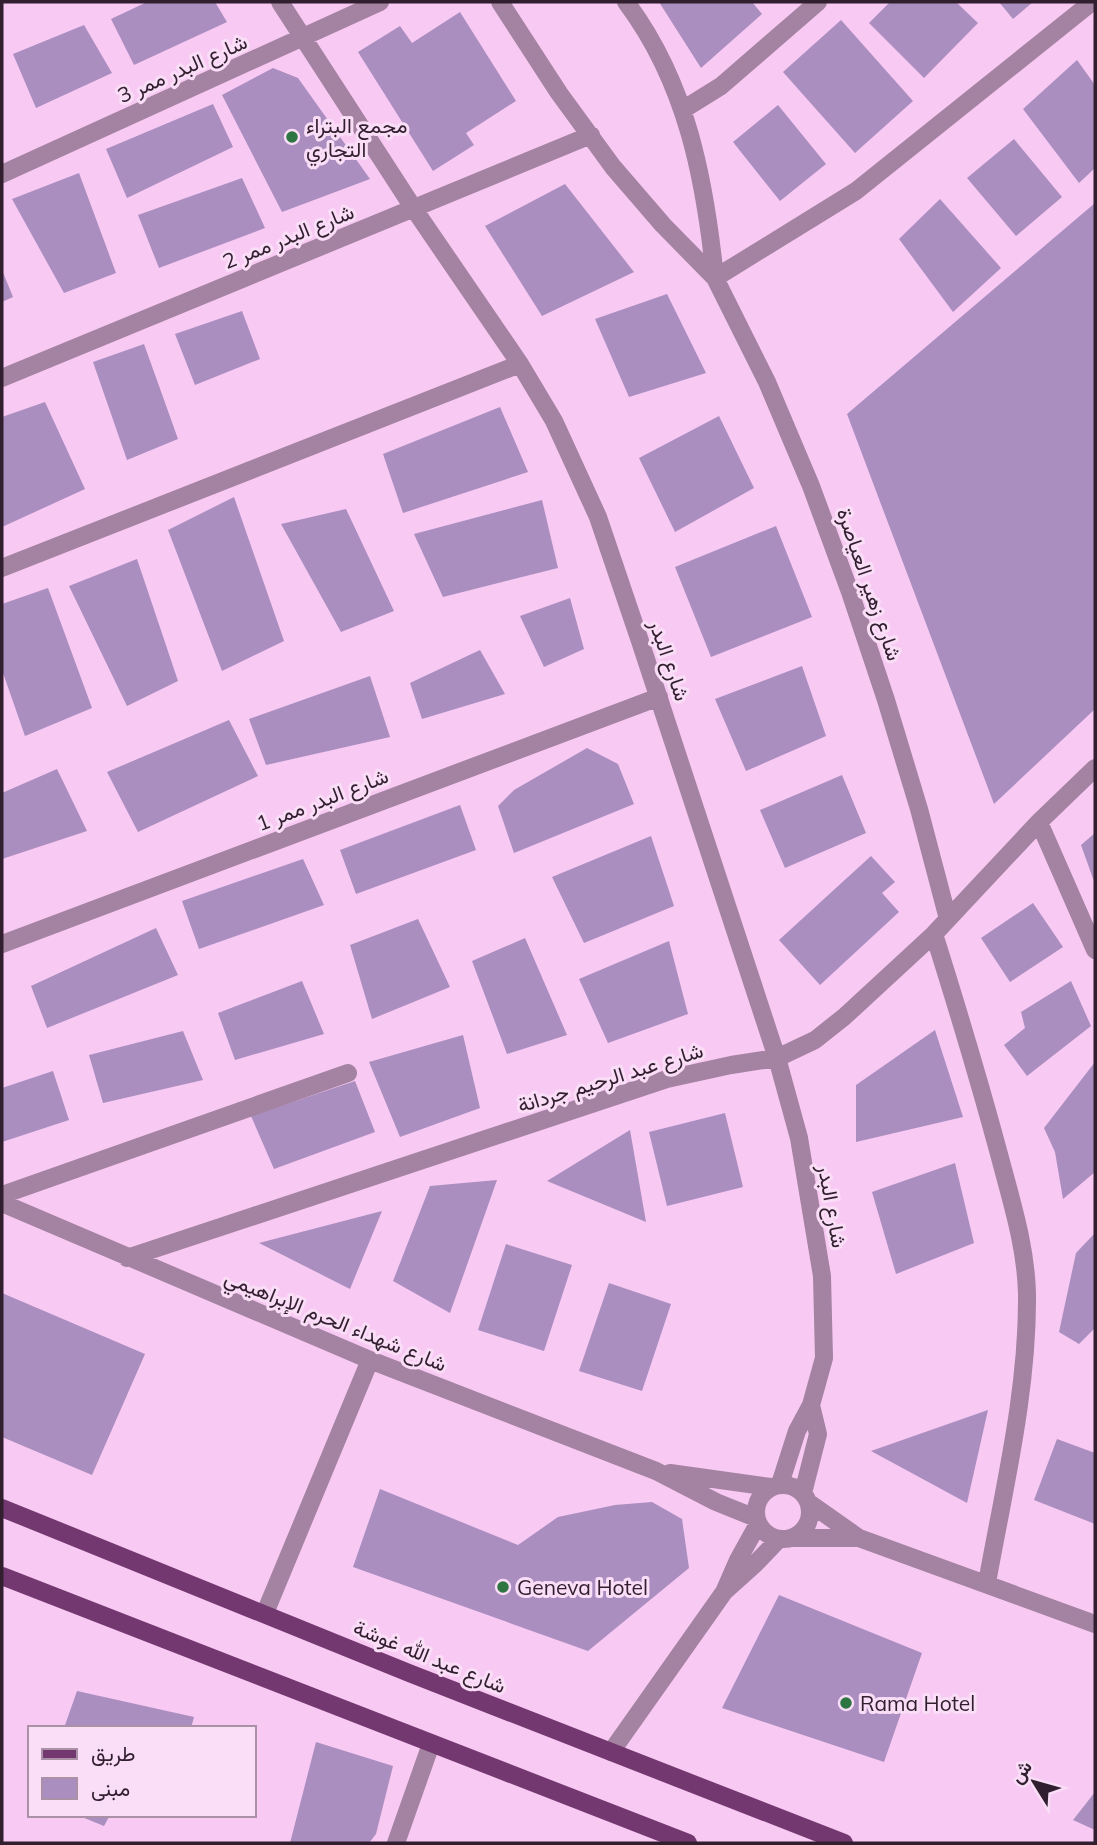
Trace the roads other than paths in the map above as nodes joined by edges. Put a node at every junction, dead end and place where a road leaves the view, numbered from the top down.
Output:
1 (279, 2) edge
2 (380, 2) edge
3 (500, 2) edge
4 (626, 2) edge
5 (818, 2) edge
6 (1092, 2) edge
7 (304, 38) junction
8 (684, 109) junction
9 (591, 135) junction
10 (2, 174) edge
11 (414, 209) junction
12 (715, 278) junction
13 (520, 364) junction
14 (2, 378) edge
15 (2, 568) edge
16 (659, 697) junction
17 (1095, 768) edge
18 (1039, 822) junction
19 (948, 919) junction
20 (934, 934) junction
21 (2, 944) edge
22 (1095, 950) edge
23 (777, 1058) junction
24 (348, 1073) dead end
25 (2, 1195) edge
26 (2, 1203) edge
27 (127, 1258) junction
28 (370, 1360) junction
29 (811, 1405) junction
30 (656, 1471) junction
31 (775, 1486) junction
32 (806, 1498) junction
33 (2, 1508) edge
34 (757, 1521) junction
35 (784, 1538) junction
36 (859, 1538) junction
37 (2, 1576) edge
38 (987, 1583) junction
39 (723, 1592) junction
40 (265, 1614) junction
41 (1095, 1624) edge
42 (431, 1744) junction
43 (611, 1752) junction
44 (396, 1843) edge
45 (688, 1843) edge
46 (844, 1843) edge

1 - 7 street, شارع البدر
2 - 7 street, شارع البدر ممر 3
3 - 9 street, شارع زهير العياصرة
4 - 8 street, شارع زهير العياصرة
5 - 8 street
6 - 12 street
7 - 10 street, شارع البدر ممر 3
7 - 11 street, شارع البدر
8 - 12 street, شارع زهير العياصرة
9 - 11 street, شارع البدر ممر 2
9 - 12 street, شارع زهير العياصرة
11 - 13 street, شارع البدر
11 - 14 street, شارع البدر ممر 2
12 - 19 street, شارع زهير العياصرة
13 - 15 street
13 - 16 street, شارع البدر
16 - 21 street, شارع البدر ممر 1
16 - 23 street, شارع البدر
17 - 18 street, شارع عبد الرحيم جردانة
18 - 19 street, شارع عبد الرحيم جردانة
18 - 22 street
19 - 20 street, شارع عبد الرحيم جردانة
20 - 23 street, شارع عبد الرحيم جردانة
20 - 38 street
23 - 27 street, شارع عبد الرحيم جردانة
23 - 29 street, شارع البدر
24 - 25 street
26 - 27 street, شارع شهداء الحرم الإبراهيمي
27 - 28 street, شارع شهداء الحرم الإبراهيمي
28 - 30 street, شارع شهداء الحرم الإبراهيمي
28 - 40 street
29 - 31 street, شارع البدر
29 - 32 street, شارع البدر
30 - 31 street, شارع شهداء الحرم الإبراهيمي
30 - 34 street, شارع شهداء الحرم الإبراهيمي
31 - 32 street
31 - 34 street
32 - 35 street
32 - 36 street
33 - 40 main road, شارع عبد الله غوشة
34 - 35 street
34 - 39 street
35 - 36 street
35 - 39 street
36 - 38 street
37 - 42 main road
38 - 41 street
39 - 43 street
40 - 43 main road, شارع عبد الله غوشة
42 - 44 street
42 - 45 main road
43 - 46 main road, شارع عبد الله غوشة

